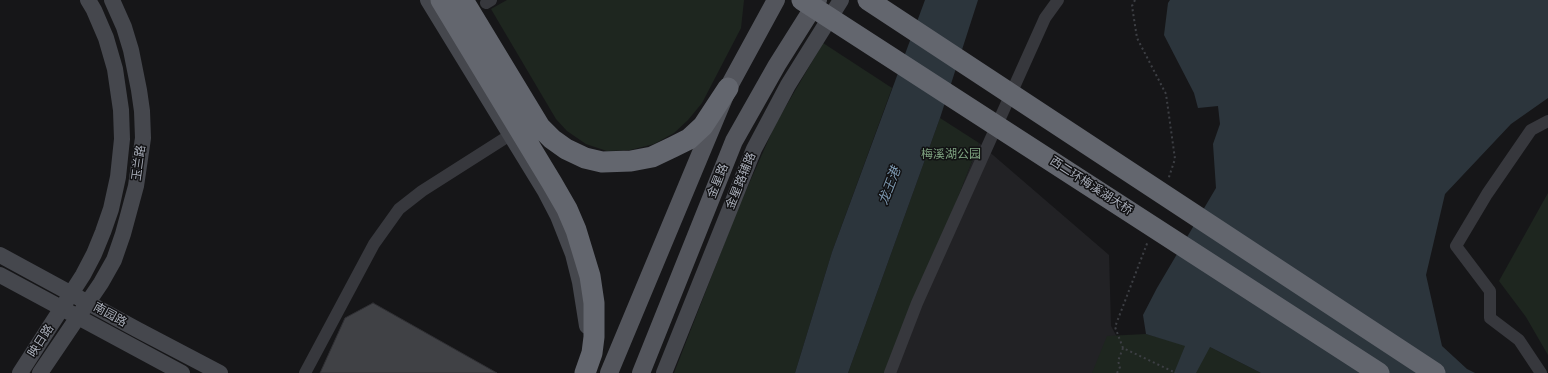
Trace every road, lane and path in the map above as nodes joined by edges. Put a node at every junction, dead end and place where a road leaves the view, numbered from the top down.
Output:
1 (88, 0) edge
2 (112, 0) edge
3 (428, 0) edge
4 (441, 0) edge
5 (463, 0) edge
6 (776, 0) edge
7 (802, 0) edge
8 (818, 0) edge
9 (841, 0) edge
10 (868, 0) edge
11 (1058, 0) edge
12 (728, 88) junction
13 (1548, 121) edge
14 (510, 135) junction
15 (0, 255) edge
16 (0, 275) edge
17 (71, 293) junction
18 (88, 303) junction
19 (61, 308) junction
20 (77, 317) junction
21 (20, 373) edge
22 (40, 373) edge
23 (182, 373) edge
24 (220, 373) edge
25 (305, 373) edge
26 (584, 373) edge
27 (609, 373) edge
28 (641, 373) edge
29 (664, 373) edge
30 (890, 373) edge
31 (1117, 373) edge
32 (1176, 373) edge
33 (1379, 373) edge
34 (1435, 373) edge
35 (1541, 373) edge

1 - 17 main road, 玉兰路
2 - 18 main road, 玉兰路
3 - 14 main road
4 - 26 highway
5 - 12 highway
6 - 12 main road
7 - 33 highway, 西二环梅溪湖大桥, bridge
8 - 28 main road, 金星路
9 - 29 main road, 金星路辅路
10 - 34 highway, bridge
11 - 30 street
12 - 27 main road
13 - 35 street
14 - 25 street
14 - 26 main road
15 - 17 main road, 南园路
16 - 19 main road, 南园路
17 - 18 main road, 南园路
17 - 19 main road, 玉兰路
18 - 20 main road, 玉兰路
18 - 24 main road, 南园路
19 - 20 main road, 南园路
19 - 21 main road, 映日路
20 - 22 main road, 映日路
20 - 23 main road, 南园路
31 - 32 path

